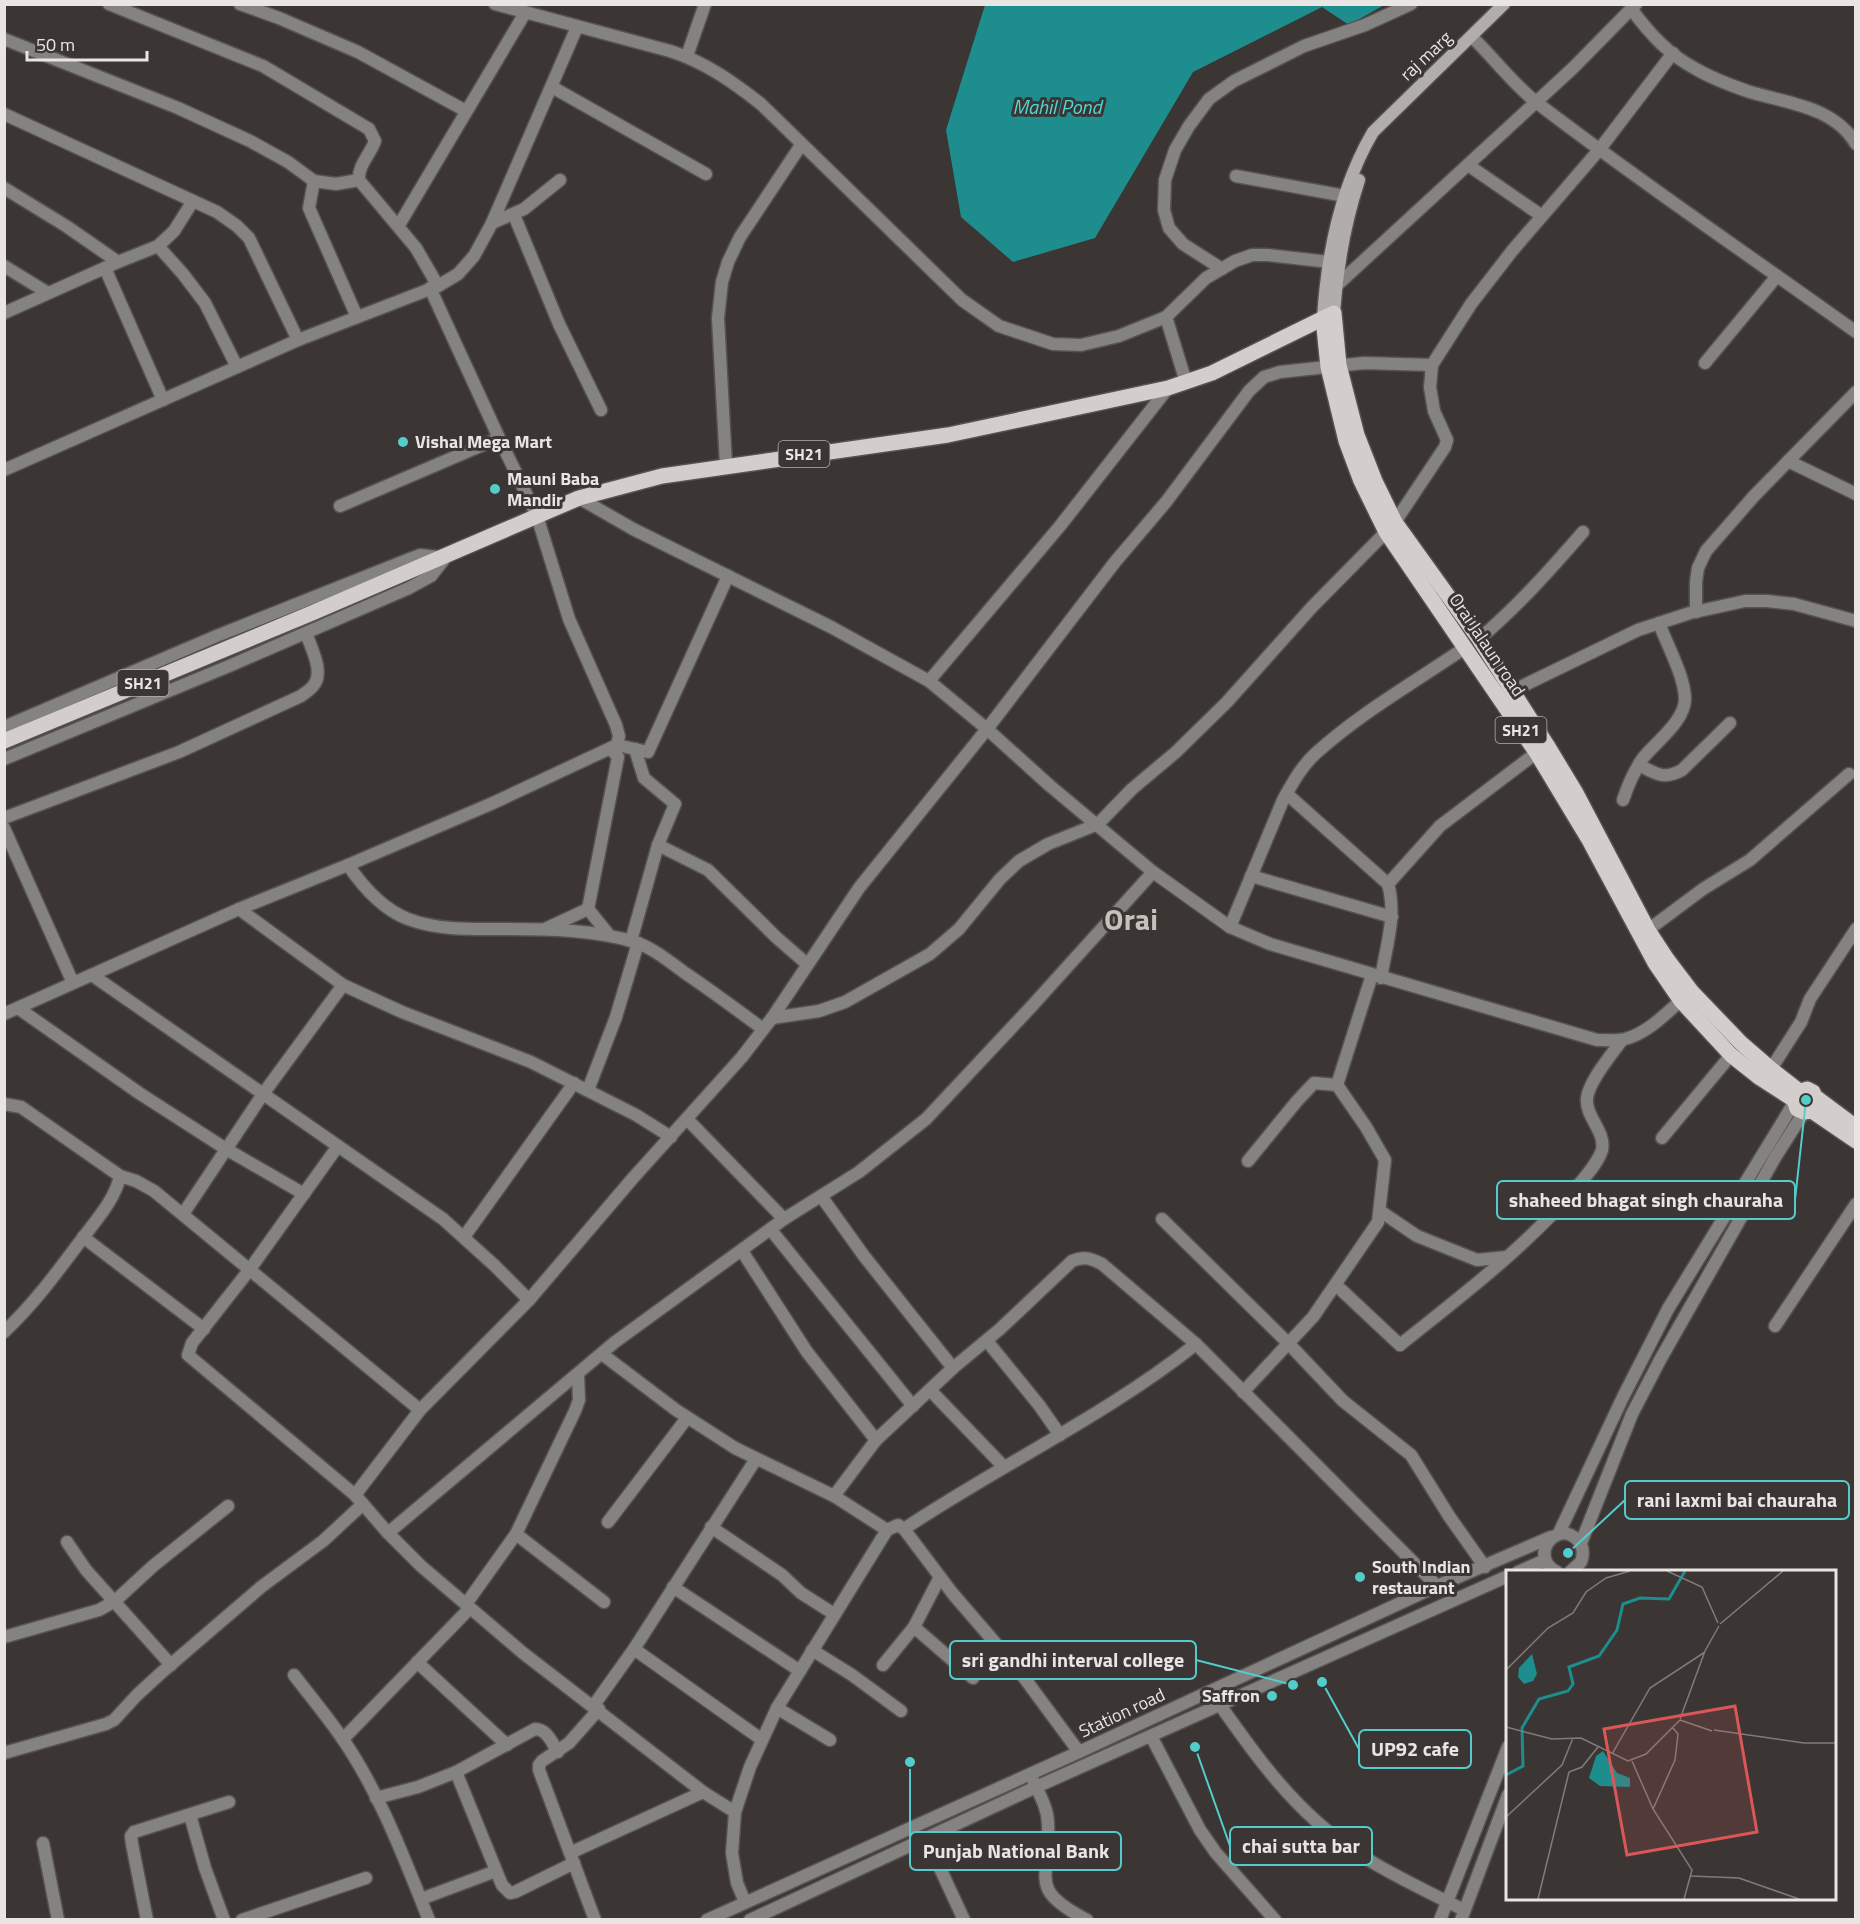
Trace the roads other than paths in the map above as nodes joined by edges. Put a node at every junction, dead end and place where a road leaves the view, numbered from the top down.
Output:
1 (109, 4) edge
2 (240, 4) edge
3 (495, 4) edge
4 (547, 4) edge
5 (705, 4) edge
6 (1411, 4) edge
7 (1504, 4) edge
8 (1634, 7) edge
9 (525, 13) junction
10 (544, 18) junction
11 (577, 27) junction
12 (1472, 37) junction
13 (4, 39) edge
14 (1672, 53) junction
15 (687, 56) junction
16 (552, 87) junction
17 (1536, 102) junction
18 (466, 111) junction
19 (4, 114) edge
20 (1372, 132) junction
21 (1856, 144) edge
22 (801, 145) junction
23 (1599, 150) junction
24 (1468, 165) junction
25 (706, 174) dead end
26 (1236, 176) dead end
27 (359, 180) junction
28 (560, 180) dead end
29 (314, 181) junction
30 (4, 188) edge
31 (1345, 196) junction
32 (192, 201) junction
33 (514, 215) junction
34 (1542, 216) junction
35 (492, 223) junction
36 (399, 225) junction
37 (158, 246) junction
38 (118, 262) junction
39 (1334, 262) junction
40 (4, 266) edge
41 (105, 268) junction
42 (1222, 269) junction
43 (1777, 276) junction
44 (1336, 286) junction
45 (434, 287) junction
46 (48, 293) junction
47 (4, 313) edge
48 (1329, 316) junction
49 (357, 317) junction
50 (1166, 317) junction
51 (1856, 332) edge
52 (298, 340) junction
53 (1705, 363) dead end
54 (1432, 365) junction
55 (1333, 366) junction
56 (237, 367) junction
57 (1186, 382) junction
58 (1168, 388) junction
59 (1856, 392) edge
60 (163, 400) junction
61 (601, 410) dead end
62 (499, 438) junction
63 (1788, 461) junction
64 (726, 465) junction
65 (4, 470) edge
66 (1856, 494) edge
67 (579, 498) junction
68 (340, 506) dead end
69 (537, 516) junction
70 (1391, 527) junction
71 (1583, 532) dead end
72 (444, 555) junction
73 (728, 576) junction
74 (1696, 612) junction
75 (1856, 621) edge
76 (1659, 623) junction
77 (306, 633) junction
78 (1473, 643) junction
79 (929, 681) junction
80 (1506, 694) junction
81 (1730, 723) dead end
82 (4, 727) edge
83 (987, 729) junction
84 (4, 741) edge
85 (614, 747) junction
86 (1541, 748) junction
87 (635, 749) junction
88 (4, 759) edge
89 (1639, 765) junction
90 (1849, 774) dead end
91 (1287, 794) junction
92 (1623, 800) dead end
93 (4, 818) edge
94 (1098, 824) junction
95 (4, 828) edge
96 (1594, 837) junction
97 (658, 846) junction
98 (348, 865) junction
99 (1153, 872) junction
100 (1251, 876) junction
101 (1388, 884) junction
102 (239, 909) junction
103 (588, 909) junction
104 (1392, 917) junction
105 (1230, 927) junction
106 (1856, 928) edge
107 (543, 930) junction
108 (1648, 930) junction
109 (609, 935) junction
110 (635, 942) junction
111 (807, 964) junction
112 (92, 975) junction
113 (1376, 976) junction
114 (73, 983) junction
115 (343, 985) junction
116 (1686, 996) junction
117 (18, 1008) junction
118 (4, 1014) edge
119 (772, 1018) junction
120 (763, 1029) junction
121 (1622, 1040) junction
122 (1731, 1055) junction
123 (1771, 1070) junction
124 (574, 1083) junction
125 (1337, 1085) junction
126 (588, 1090) junction
127 (263, 1094) junction
128 (1803, 1102) junction
129 (4, 1104) edge
130 (687, 1119) junction
131 (1853, 1122) edge
132 (671, 1137) junction
133 (1662, 1137) dead end
134 (1856, 1141) edge
135 (338, 1146) junction
136 (226, 1149) junction
137 (1248, 1161) dead end
138 (120, 1176) junction
139 (304, 1194) junction
140 (821, 1196) junction
141 (1856, 1204) edge
142 (1380, 1211) junction
143 (183, 1214) junction
144 (784, 1219) junction
145 (1162, 1219) dead end
146 (771, 1230) junction
147 (464, 1237) junction
148 (83, 1238) junction
149 (742, 1251) junction
150 (1508, 1257) junction
151 (250, 1269) junction
152 (1336, 1285) junction
153 (529, 1300) junction
154 (1774, 1326) dead end
155 (204, 1329) junction
156 (4, 1332) edge
157 (987, 1341) junction
158 (1196, 1344) junction
159 (1289, 1344) junction
160 (602, 1354) junction
161 (953, 1368) junction
162 (578, 1374) junction
163 (930, 1390) junction
164 (1243, 1392) junction
165 (913, 1406) junction
166 (420, 1410) junction
167 (687, 1418) junction
168 (1060, 1435) junction
169 (876, 1440) junction
170 (756, 1459) junction
171 (1004, 1467) junction
172 (834, 1496) junction
173 (359, 1499) junction
174 (228, 1506) dead end
175 (608, 1522) dead end
176 (711, 1527) junction
177 (904, 1529) junction
178 (887, 1530) junction
179 (388, 1533) junction
180 (516, 1534) junction
181 (1555, 1535) junction
182 (67, 1542) dead end
183 (1581, 1543) junction
184 (1545, 1560) junction
185 (1485, 1567) junction
186 (1522, 1570) edge
187 (1554, 1570) edge
188 (1572, 1570) edge
189 (940, 1577) junction
190 (1506, 1577) edge
191 (1437, 1586) junction
192 (673, 1587) junction
193 (115, 1600) junction
194 (604, 1602) dead end
195 (468, 1606) junction
196 (834, 1614) junction
197 (914, 1627) junction
198 (4, 1637) edge
199 (634, 1649) junction
200 (812, 1650) junction
201 (417, 1662) junction
202 (171, 1665) junction
203 (883, 1665) dead end
204 (800, 1671) junction
205 (294, 1675) dead end
206 (973, 1678) dead end
207 (1220, 1705) junction
208 (596, 1707) junction
209 (777, 1708) junction
210 (901, 1711) dead end
211 (1151, 1736) junction
212 (762, 1738) junction
213 (343, 1739) junction
214 (830, 1740) dead end
215 (507, 1744) junction
216 (558, 1752) junction
217 (1079, 1752) junction
218 (1506, 1752) edge
219 (4, 1753) edge
220 (456, 1772) junction
221 (1030, 1773) junction
222 (1036, 1787) junction
223 (703, 1792) junction
224 (376, 1798) junction
225 (1506, 1800) edge
226 (229, 1802) dead end
227 (735, 1812) junction
228 (190, 1815) junction
229 (926, 1838) junction
230 (43, 1843) dead end
231 (572, 1858) junction
232 (496, 1871) junction
233 (366, 1878) dead end
234 (421, 1899) junction
235 (1446, 1901) junction
236 (744, 1902) junction
237 (775, 1914) edge
238 (1463, 1915) edge
239 (1081, 1918) edge
240 (58, 1920) edge
241 (147, 1920) edge
242 (224, 1920) edge
243 (242, 1920) edge
244 (429, 1920) edge
245 (595, 1920) edge
246 (707, 1920) edge
247 (750, 1920) edge
248 (964, 1920) edge
249 (1275, 1920) edge
250 (1440, 1920) edge

1 - 27 street
2 - 18 street
3 - 9 street
4 - 10 street
5 - 15 street
6 - 42 street
7 - 12 main road, raj marg
8 - 14 street
8 - 17 street
9 - 10 street
9 - 18 street
10 - 11 street
11 - 15 street
11 - 16 street
12 - 17 street
12 - 20 main road, raj marg
13 - 29 street
14 - 21 street
14 - 23 street
15 - 22 street
16 - 25 street
16 - 35 street
17 - 23 street
17 - 24 street
18 - 36 street
19 - 32 street
20 - 31 main road, raj marg
20 - 39 main road
22 - 50 street
22 - 64 street
23 - 34 street
23 - 43 street
24 - 34 street
24 - 44 street
26 - 31 street
27 - 29 street
27 - 36 street
28 - 33 street
29 - 49 street
30 - 38 street
31 - 39 main road, raj marg
32 - 37 street
32 - 52 street
33 - 35 street
33 - 61 street
34 - 54 street
35 - 45 street
36 - 45 street
37 - 38 street
37 - 56 street
38 - 41 street
39 - 42 street
39 - 44 main road
39 - 48 main road
40 - 46 street
41 - 46 street
41 - 60 street
42 - 50 street
43 - 51 street
43 - 53 street
44 - 48 main road
45 - 49 street
45 - 62 street
46 - 47 street
48 - 55 main road, Orai Jalaun road / SH21
48 - 57 main road, SH21
49 - 52 street
50 - 57 street
52 - 56 street
54 - 55 street
54 - 70 street
55 - 70 main road, Orai Jalaun road / SH21
55 - 83 street
56 - 60 street
57 - 58 main road, SH21
58 - 64 main road, SH21
58 - 79 street
59 - 63 street
60 - 65 street
62 - 68 street
62 - 69 street
63 - 66 street
63 - 74 street
64 - 67 main road, SH21
67 - 69 main road, SH21
67 - 73 street
69 - 72 main road, SH21
69 - 85 street
70 - 78 main road, Orai Jalaun road / SH21
70 - 94 street
71 - 78 street
72 - 77 street
72 - 82 street
72 - 84 main road, SH21
73 - 79 street
73 - 87 street
74 - 75 street
74 - 76 street
76 - 80 street
76 - 89 street
77 - 88 street
77 - 93 street
78 - 80 main road, Orai Jalaun road / SH21
78 - 91 street
79 - 83 street
80 - 86 main road, Orai Jalaun road / SH21
81 - 89 street
83 - 94 street
83 - 111 street
85 - 87 street
85 - 98 street
85 - 103 street
86 - 96 main road, Orai Jalaun road / SH21
86 - 101 street
87 - 97 street
89 - 92 street
90 - 108 street
91 - 100 street
91 - 101 street
94 - 99 street
94 - 119 street
95 - 114 street
96 - 108 main road, Orai Jalaun road / SH21
96 - 116 main road, Orai Jalaun road / SH21
97 - 110 street
97 - 111 street
98 - 102 street
98 - 107 street
99 - 105 street
99 - 140 street
100 - 104 street
100 - 105 street
101 - 104 street
102 - 112 street
102 - 115 street
103 - 107 street
103 - 109 street
104 - 113 street
105 - 113 street
106 - 123 street
107 - 109 street
108 - 116 main road, Orai Jalaun road / SH21
109 - 110 street
110 - 120 street
110 - 126 street
111 - 119 street
112 - 114 street
112 - 127 street
113 - 121 street
113 - 125 street
114 - 117 street
115 - 124 street
115 - 127 street
116 - 121 street
116 - 122 main road, Orai Jalaun road / SH21
116 - 123 main road, Orai Jalaun road / SH21
117 - 118 street
117 - 136 street
119 - 120 street
120 - 130 street
121 - 150 street
122 - 128 main road, Orai Jalaun road / SH21
122 - 133 street
123 - 128 main road, Orai Jalaun road / SH21
124 - 126 street
124 - 147 street
125 - 137 street
125 - 142 street
126 - 132 street
127 - 135 street
127 - 136 street
128 - 131 main road
128 - 134 main road, Orai Jalaun road / SH21
128 - 181 street
128 - 183 street
129 - 138 street
130 - 132 street
130 - 144 street
132 - 153 street
135 - 139 street
135 - 147 street
136 - 139 street
136 - 143 street
138 - 143 street
138 - 148 street
139 - 151 street
140 - 144 street
140 - 161 street
141 - 154 street
142 - 150 street
142 - 152 street
143 - 151 street
144 - 146 street
145 - 159 street
146 - 149 street
146 - 165 street
147 - 153 street
148 - 155 street
148 - 156 street
149 - 160 street
149 - 169 street
150 - 152 street
151 - 155 street
151 - 166 street
152 - 159 street
153 - 166 street
155 - 173 street
157 - 158 street
157 - 161 street
157 - 168 street
158 - 164 street
158 - 168 street
159 - 164 street
159 - 185 street
160 - 162 street
160 - 167 street
161 - 163 street
162 - 179 street
162 - 180 street
163 - 165 street
163 - 171 street
164 - 191 street
165 - 169 street
166 - 173 street
167 - 170 street
167 - 175 street
168 - 171 street
169 - 172 street
170 - 172 street
170 - 176 street
171 - 177 street
172 - 178 street
173 - 179 street
173 - 202 street
174 - 193 street
176 - 192 street
176 - 196 street
177 - 178 street
177 - 189 street
178 - 196 street
179 - 195 street
180 - 194 street
180 - 195 street
181 - 183 street
181 - 184 street
181 - 185 street, Station road
182 - 193 street
183 - 188 street
184 - 186 street
184 - 187 street
185 - 191 street, Station road
189 - 197 street
189 - 217 street
190 - 207 street, Station road
191 - 217 street, Station road
192 - 199 street
192 - 204 street
193 - 198 street
193 - 202 street
195 - 201 street
195 - 208 street
196 - 200 street
197 - 203 street
197 - 206 street
199 - 208 street
199 - 212 street
200 - 204 street
200 - 210 street
201 - 213 street
201 - 215 street
202 - 219 street
204 - 209 street
205 - 213 street
207 - 211 street, Station road
207 - 235 street
208 - 216 street
208 - 223 street
209 - 212 street
209 - 214 street
211 - 222 street, Station road
211 - 249 street
212 - 227 street
213 - 224 street
215 - 216 street
215 - 220 street
216 - 231 street
217 - 221 street, Station road
218 - 235 street
220 - 224 street
220 - 232 street
221 - 222 street
221 - 236 street, Station road
222 - 229 street, Station road
222 - 239 street
223 - 227 street
223 - 231 street
224 - 234 street
225 - 238 street
226 - 228 street
227 - 236 street
228 - 241 street
228 - 242 street
229 - 237 street, Station road
229 - 248 street
230 - 240 street
231 - 232 street
231 - 245 street
232 - 234 street
233 - 243 street
234 - 244 street
235 - 238 street
235 - 250 street
236 - 246 street, Station road
237 - 247 street, Station road

